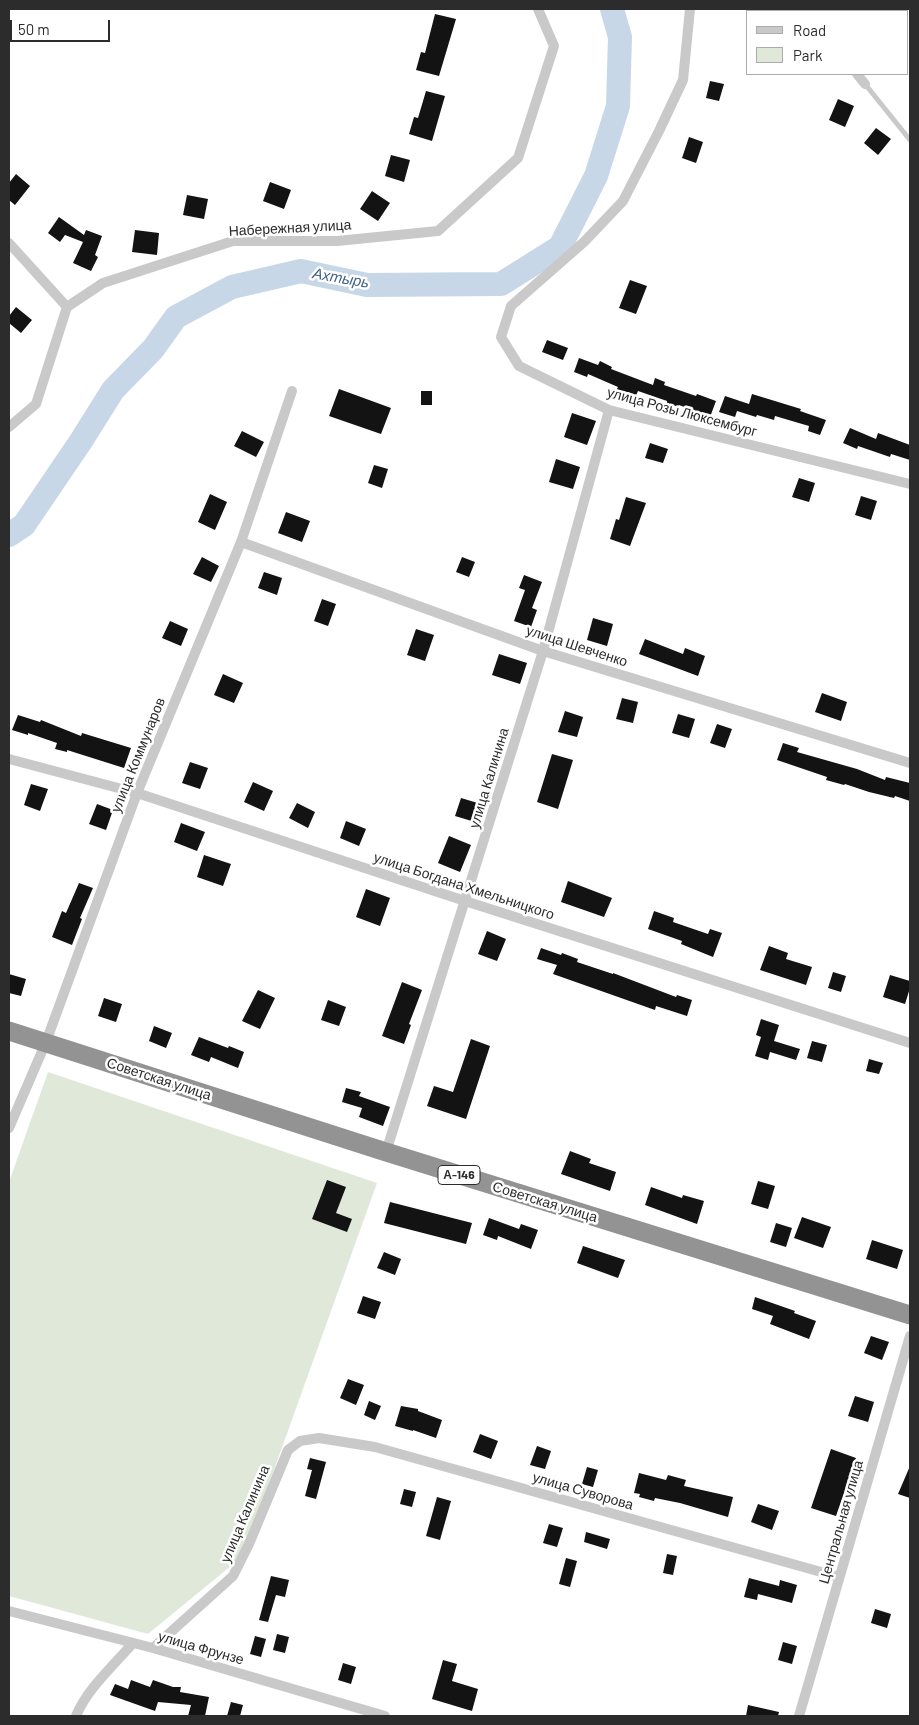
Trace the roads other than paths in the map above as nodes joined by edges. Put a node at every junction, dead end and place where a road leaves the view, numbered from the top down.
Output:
1 (538, 9) edge
2 (690, 9) edge
3 (858, 75) edge
4 (865, 84) joint
5 (910, 140) edge
6 (9, 243) edge
7 (67, 307) junction
8 (292, 391) dead end
9 (609, 410) junction
10 (9, 427) edge
11 (910, 484) edge
12 (241, 542) junction
13 (543, 651) junction
14 (9, 759) edge
15 (910, 762) edge
16 (137, 793) junction
17 (465, 901) junction
18 (9, 1031) edge
19 (46, 1042) junction
20 (910, 1043) edge
21 (9, 1128) edge
22 (386, 1152) junction
23 (910, 1315) edge
24 (910, 1336) edge
25 (319, 1438) joint
26 (839, 1577) junction
27 (9, 1611) edge
28 (133, 1643) junction
29 (152, 1648) junction
30 (76, 1716) edge
31 (385, 1716) edge
32 (800, 1716) edge

1 - 7 street, Набережная улица
2 - 9 street, улица Розы Люксембург
3 - 4 street
4 - 5 lane
6 - 7 street
7 - 10 street
8 - 12 street, улица Коммунаров
9 - 11 street, улица Розы Люксембург
9 - 13 street, улица Калинина
12 - 13 street, улица Шевченко
12 - 16 street, улица Коммунаров
13 - 15 street, улица Шевченко
13 - 17 street, улица Калинина
14 - 16 street, улица Богдана Хмельницкого
16 - 17 street, улица Богдана Хмельницкого
16 - 19 street, улица Коммунаров
17 - 20 street, улица Богдана Хмельницкого
17 - 22 street, улица Калинина
18 - 19 highway, Советская улица / А-146
19 - 21 street, улица Коммунаров
19 - 22 highway, Советская улица / А-146
22 - 23 highway, Советская улица / А-146
24 - 26 street, Центральная улица
25 - 26 street, улица Суворова
25 - 29 street, улица Калинина
26 - 32 street, Центральная улица
27 - 28 street, улица Фрунзе
28 - 29 street, улица Фрунзе
28 - 30 street
29 - 31 street, улица Фрунзе

